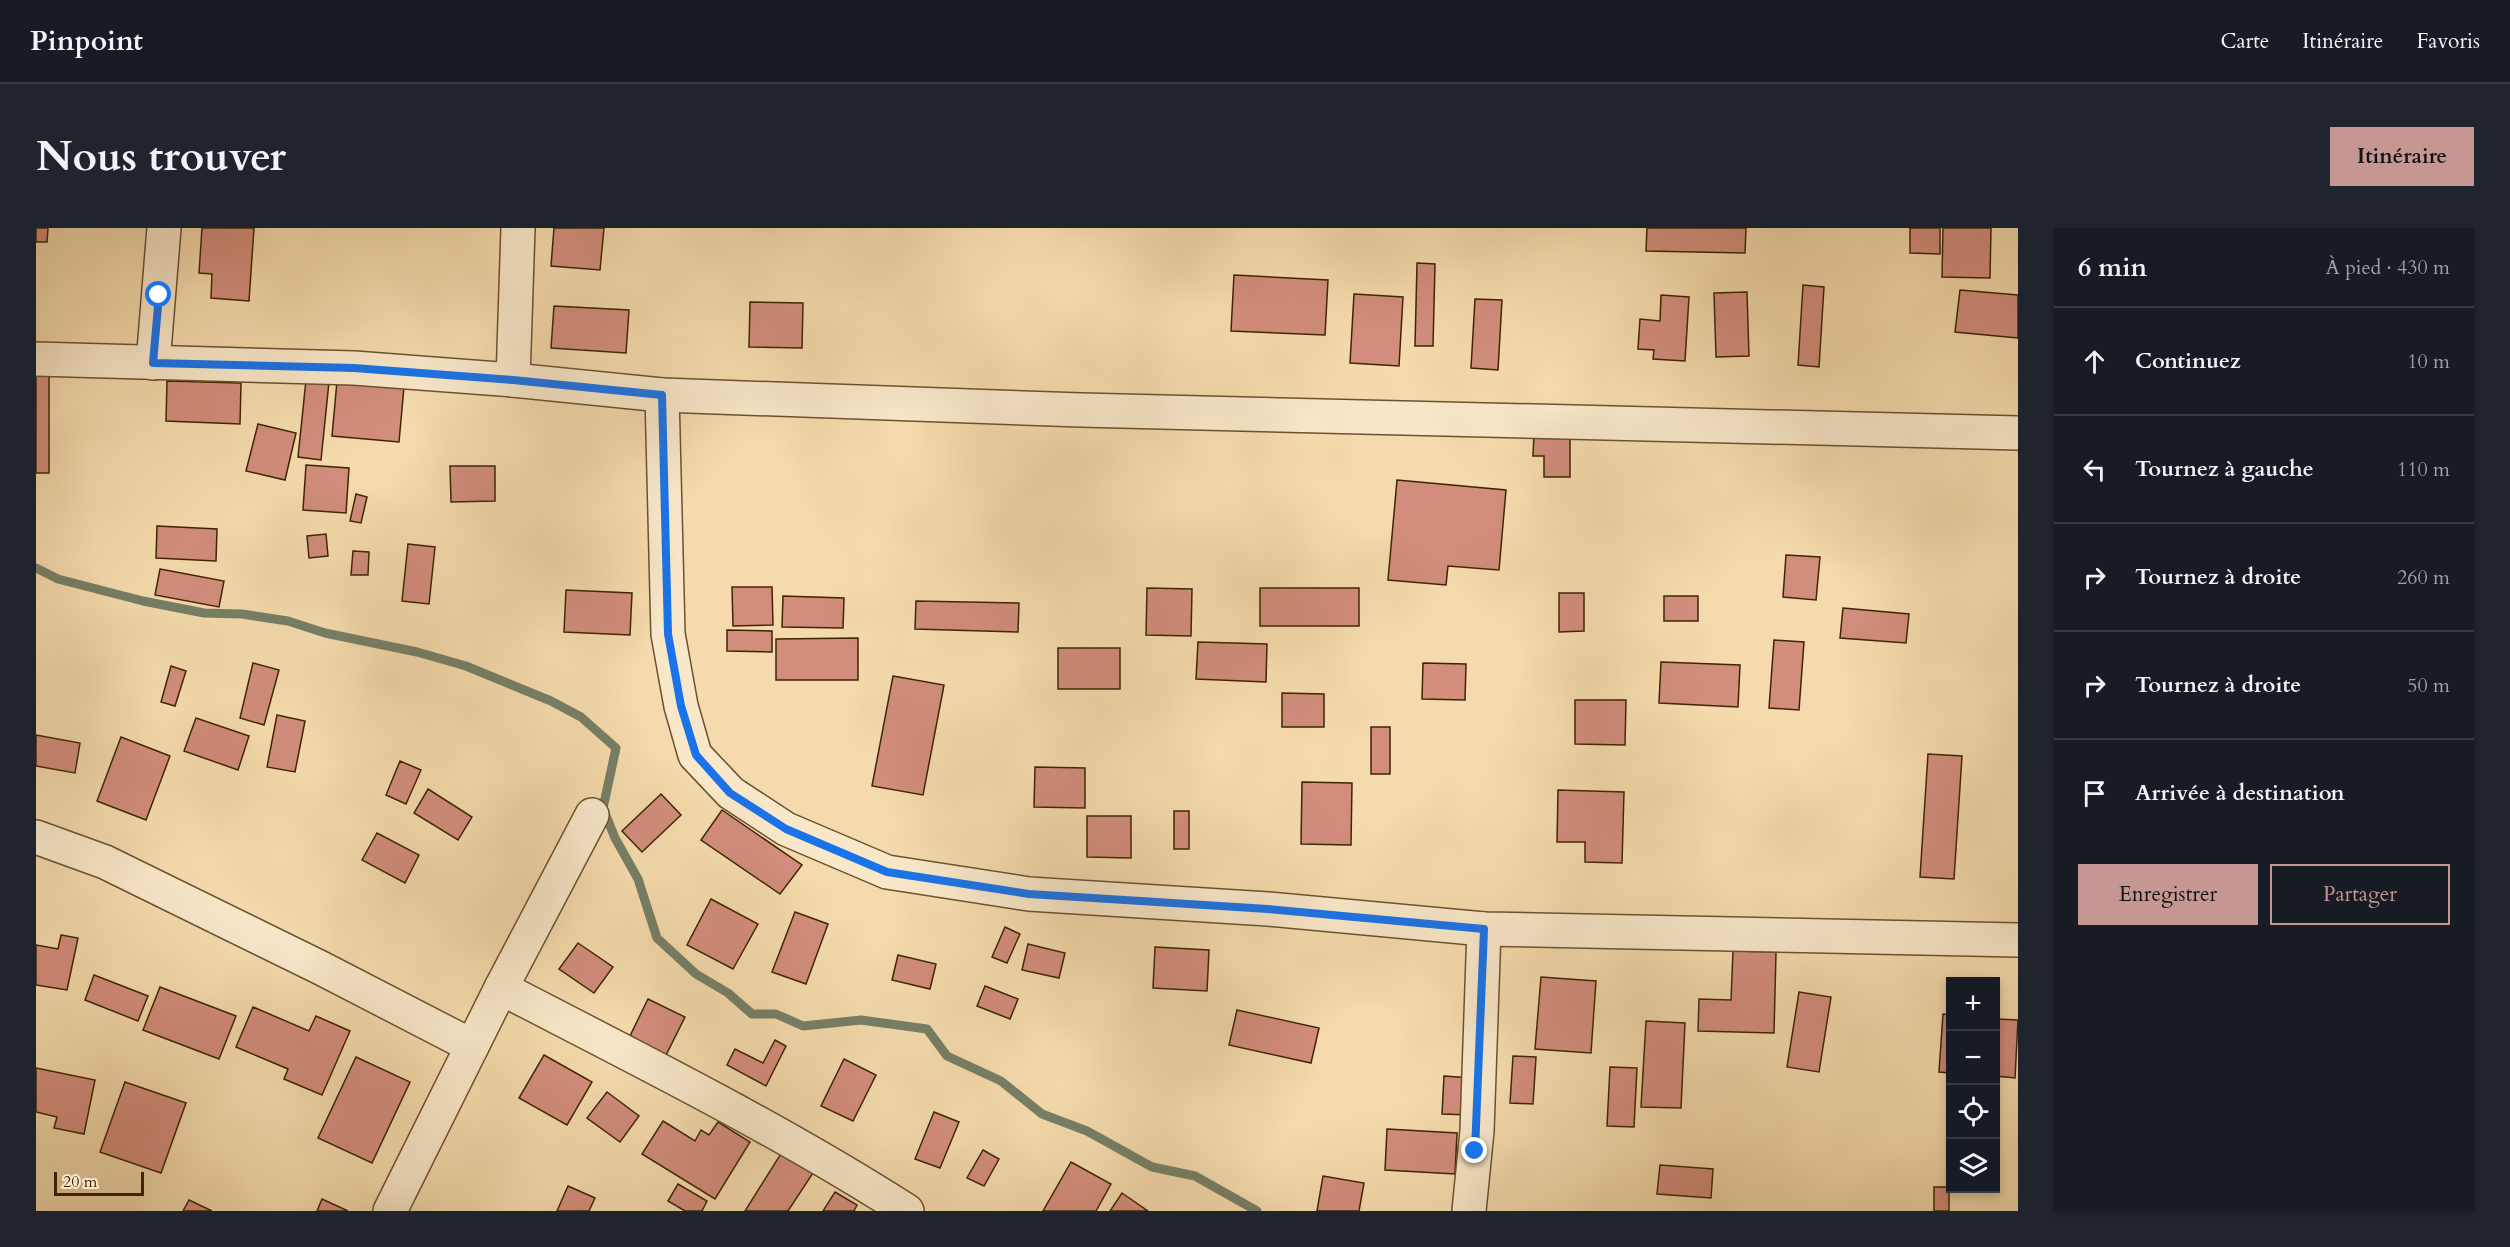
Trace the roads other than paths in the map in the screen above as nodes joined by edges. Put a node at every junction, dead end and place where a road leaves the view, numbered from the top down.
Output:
1 (164, 228) edge
2 (518, 228) edge
3 (36, 359) edge
4 (153, 363) junction
5 (513, 380) junction
6 (662, 395) junction
7 (2018, 433) edge
8 (592, 815) dead end
9 (36, 837) edge
10 (1484, 929) junction
11 (2018, 940) edge
12 (501, 988) junction
13 (472, 1046) junction
14 (393, 1210) edge
15 (907, 1211) edge
16 (1469, 1211) edge

1 - 4 street
2 - 5 street
3 - 4 street
4 - 5 street
5 - 6 street
6 - 7 street
6 - 10 street
8 - 12 street
9 - 13 street
10 - 11 street
10 - 16 street
12 - 13 street
12 - 15 street
13 - 14 street

